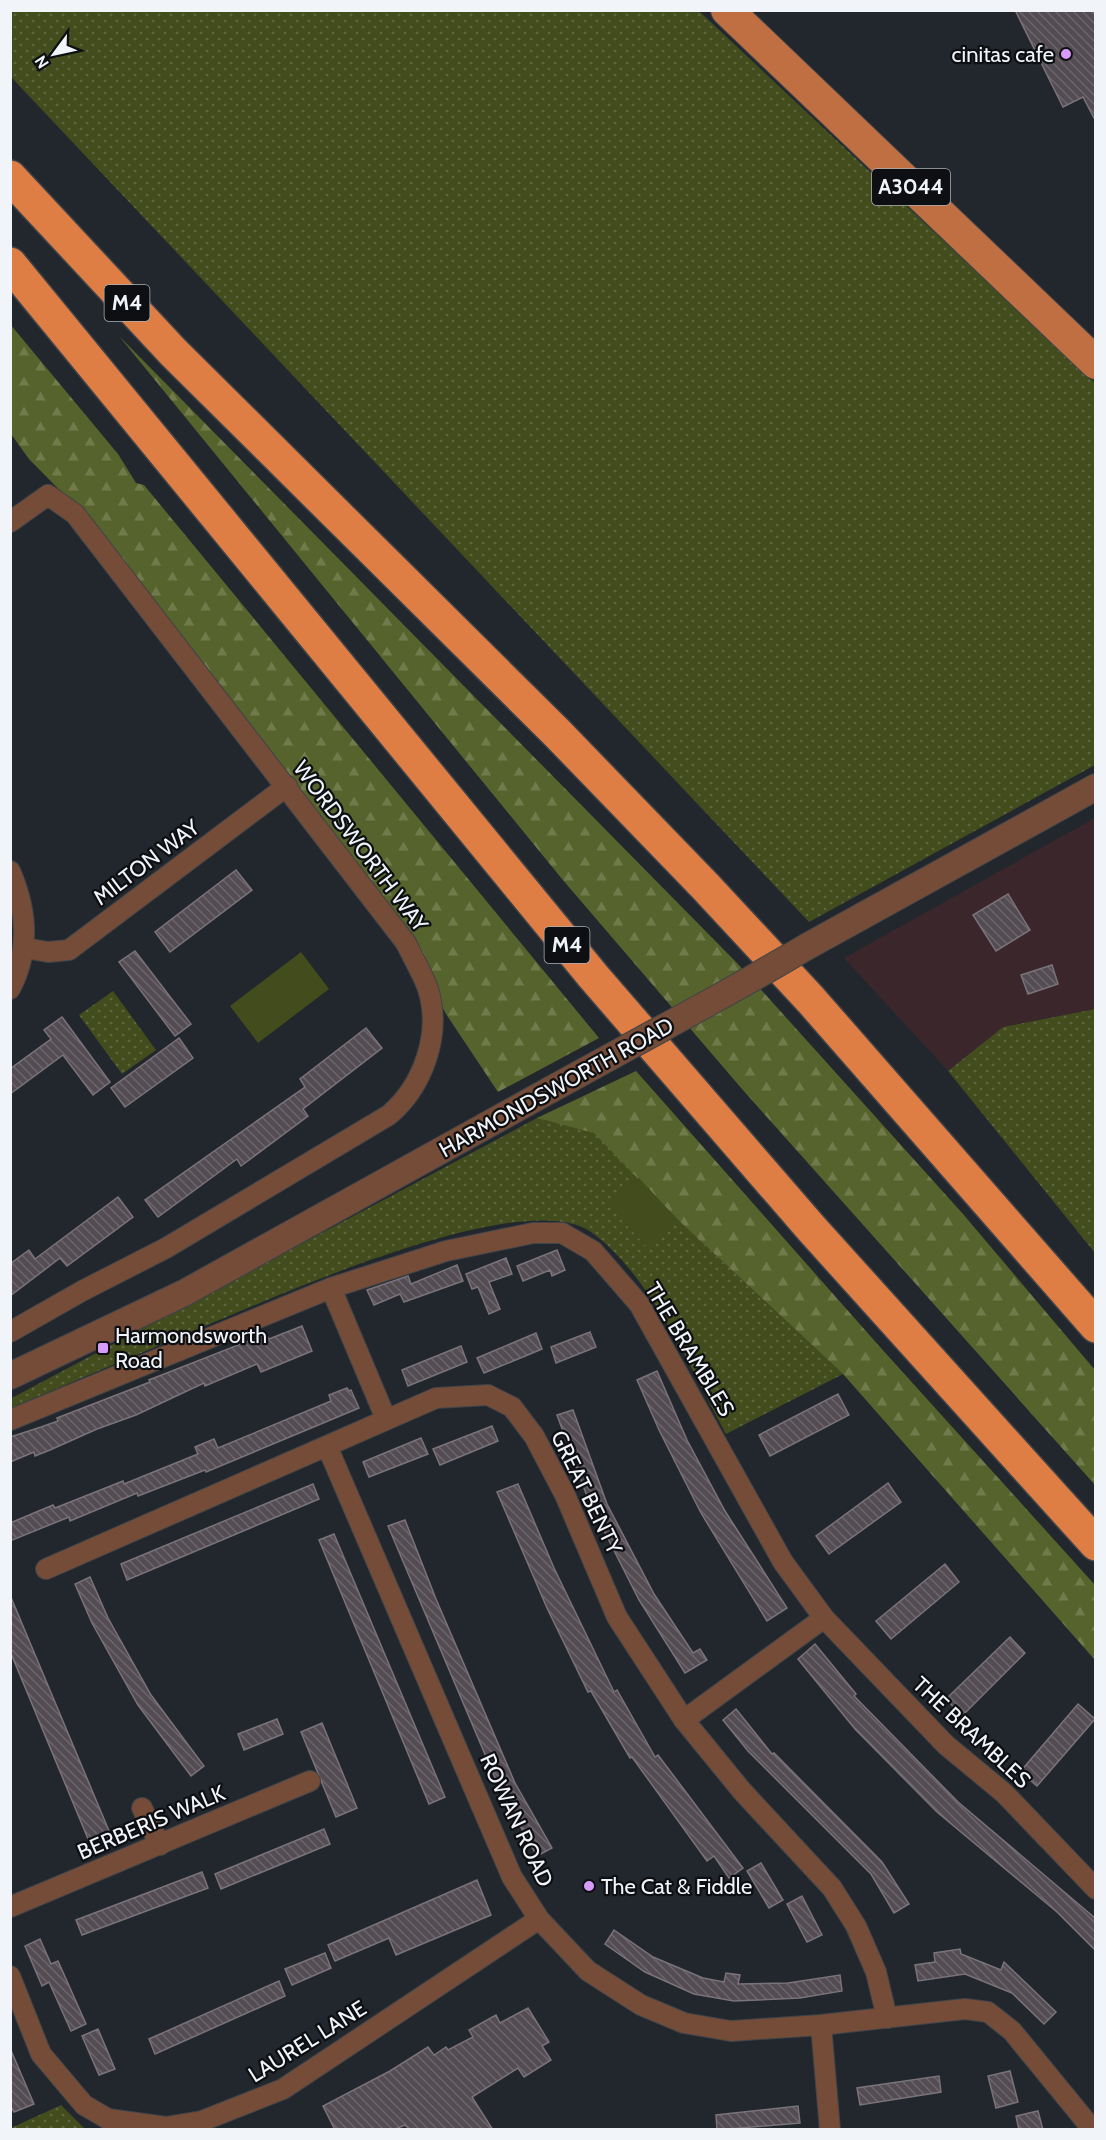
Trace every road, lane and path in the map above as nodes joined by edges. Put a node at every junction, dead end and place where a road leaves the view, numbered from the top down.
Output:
1 (727, 10) edge
2 (10, 177) edge
3 (10, 264) edge
4 (1095, 363) edge
5 (10, 522) edge
6 (287, 786) junction
7 (1095, 787) edge
8 (11, 872) edge
9 (25, 948) junction
10 (10, 989) edge
11 (331, 1288) junction
12 (1095, 1326) edge
13 (10, 1332) edge
14 (10, 1376) edge
15 (386, 1419) junction
16 (10, 1420) edge
17 (327, 1446) junction
18 (1095, 1544) edge
19 (46, 1569) dead end
20 (824, 1618) junction
21 (684, 1720) junction
22 (310, 1781) dead end
23 (142, 1808) dead end
24 (160, 1845) junction
25 (1095, 1889) edge
26 (10, 1907) edge
27 (539, 1919) junction
28 (10, 1976) edge
29 (887, 2018) junction
30 (821, 2025) junction
31 (830, 2130) edge
32 (1093, 2130) edge

1 - 4 main road, A3044
2 - 12 highway, M4
3 - 18 highway, M4
5 - 6 street, WORDSWORTH WAY
6 - 9 street, MILTON WAY
6 - 13 street, WORDSWORTH WAY
7 - 14 street, HARMONDSWORTH ROAD, bridge
8 - 9 street
9 - 10 street
11 - 15 street
11 - 16 street, THE BRAMBLES
11 - 20 street, THE BRAMBLES
15 - 17 street, GREAT BENTY
15 - 21 street, GREAT BENTY
17 - 19 street, GREAT BENTY
17 - 27 street, ROWAN ROAD
20 - 21 street
20 - 25 street, THE BRAMBLES
21 - 29 street, GREAT BENTY
22 - 24 street, BERBERIS WALK
23 - 24 street
24 - 26 street, BERBERIS WALK
27 - 28 street, LAUREL LANE
27 - 30 street, ROWAN ROAD
29 - 30 street, ROWAN ROAD
29 - 32 street, ROWAN ROAD
30 - 31 street

